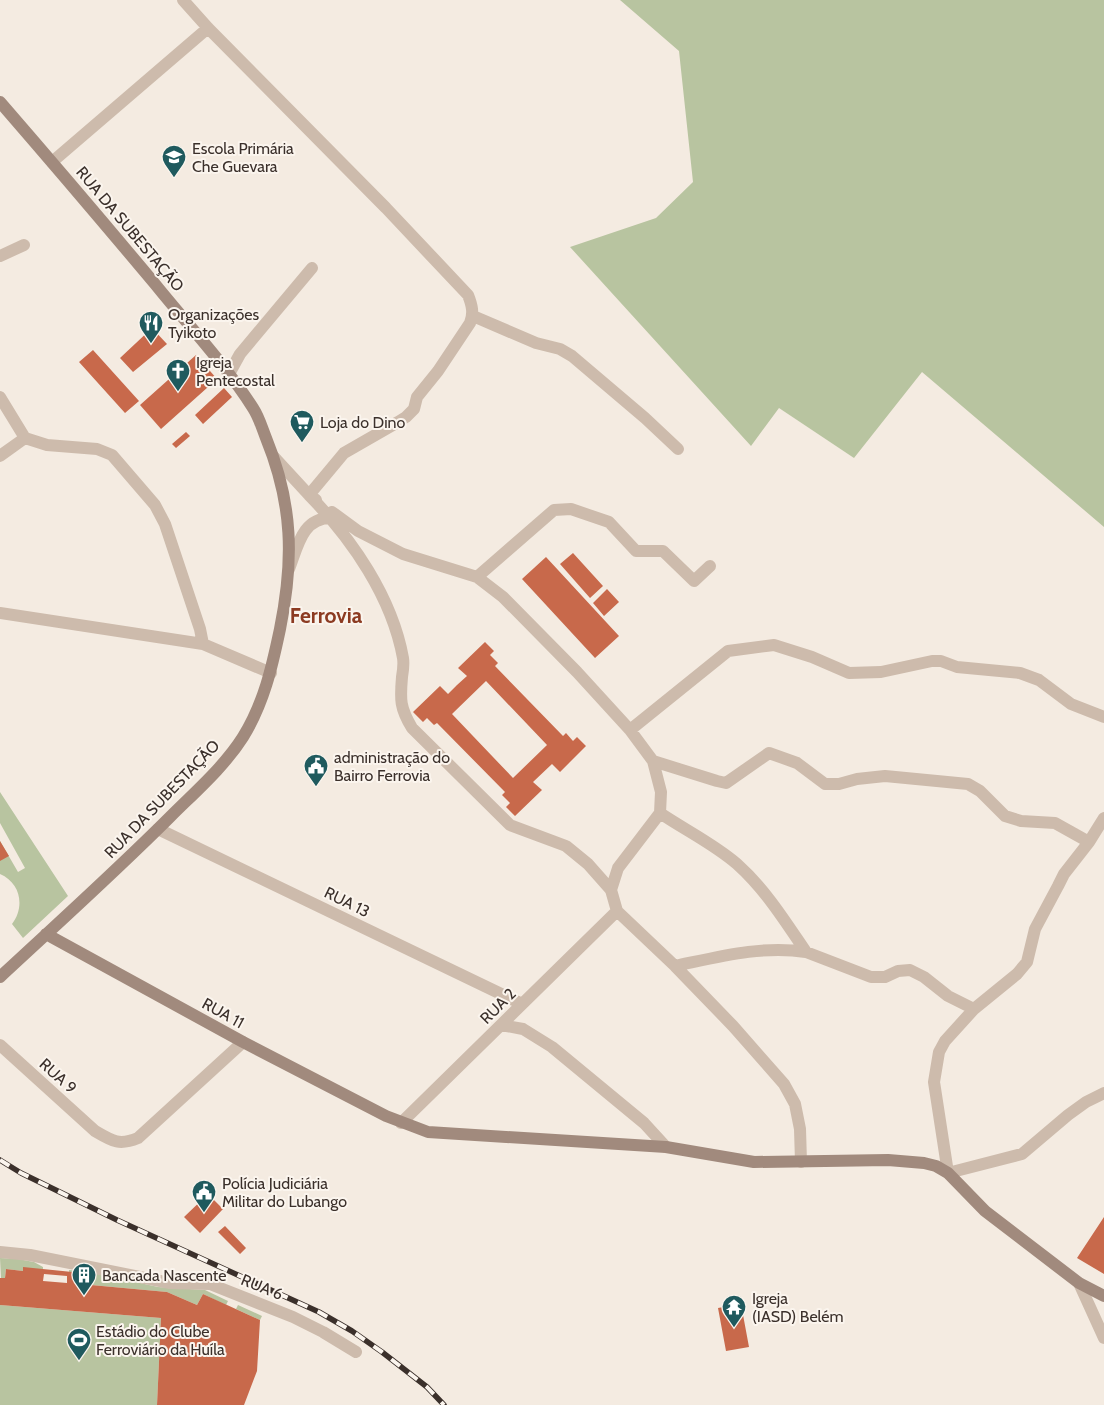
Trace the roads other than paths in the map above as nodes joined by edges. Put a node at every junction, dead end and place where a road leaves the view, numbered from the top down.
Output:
1 (183, 0) edge
2 (208, 28) junction
3 (0, 102) edge
4 (52, 162) junction
5 (24, 245) dead end
6 (0, 256) edge
7 (312, 268) dead end
8 (473, 316) junction
9 (229, 374) junction
10 (0, 396) edge
11 (25, 438) junction
12 (678, 450) dead end
13 (0, 456) edge
14 (274, 457) junction
15 (308, 495) junction
16 (332, 518) junction
17 (710, 566) dead end
18 (288, 571) junction
19 (477, 577) junction
20 (0, 613) edge
21 (203, 644) junction
22 (271, 673) junction
23 (1104, 719) edge
24 (630, 730) junction
25 (653, 761) junction
26 (660, 813) junction
27 (1104, 818) edge
28 (158, 828) junction
29 (1089, 842) junction
30 (611, 890) junction
31 (617, 911) junction
32 (46, 934) junction
33 (806, 952) junction
34 (675, 966) junction
35 (0, 977) edge
36 (522, 1004) junction
37 (974, 1008) junction
38 (502, 1025) junction
39 (243, 1042) junction
40 (0, 1045) edge
41 (1104, 1093) edge
42 (401, 1123) junction
43 (666, 1148) junction
44 (801, 1162) junction
45 (948, 1174) junction
46 (0, 1252) edge
47 (1079, 1283) junction
48 (1104, 1296) edge
49 (1104, 1338) edge
50 (356, 1352) dead end

1 - 2 street
2 - 4 street
2 - 8 street
3 - 4 street, RUA DA SUBESTAÇÃO
4 - 9 street, RUA DA SUBESTAÇÃO
5 - 6 street
7 - 9 street
8 - 12 street
8 - 15 street
9 - 14 street, RUA DA SUBESTAÇÃO
10 - 11 street
11 - 13 street
11 - 21 street
14 - 15 street
14 - 18 street, RUA DA SUBESTAÇÃO
15 - 16 street
15 - 19 street
16 - 18 street
16 - 30 street
17 - 19 street
18 - 22 street, RUA DA SUBESTAÇÃO
19 - 24 street
20 - 21 street
21 - 22 street
22 - 28 street, RUA DA SUBESTAÇÃO
23 - 24 street
24 - 25 street
25 - 26 street
25 - 29 street
26 - 30 street
26 - 33 street
27 - 29 street
28 - 32 street, RUA DA SUBESTAÇÃO
28 - 36 street, RUA 13
29 - 37 street
30 - 31 street
31 - 34 street
31 - 36 street, RUA 2
32 - 35 street, RUA DA SUBESTAÇÃO
32 - 39 street, RUA 11
33 - 34 street
33 - 37 street
34 - 44 street
36 - 38 street, RUA 2
37 - 45 street
38 - 42 street, RUA 2
38 - 43 street
39 - 40 street, RUA 9
39 - 42 street, RUA 11
41 - 45 street
42 - 43 street, RUA 11
43 - 44 street, RUA 11
44 - 45 street, RUA 11
45 - 47 street
46 - 50 street, RUA 6
47 - 48 street
47 - 49 street

